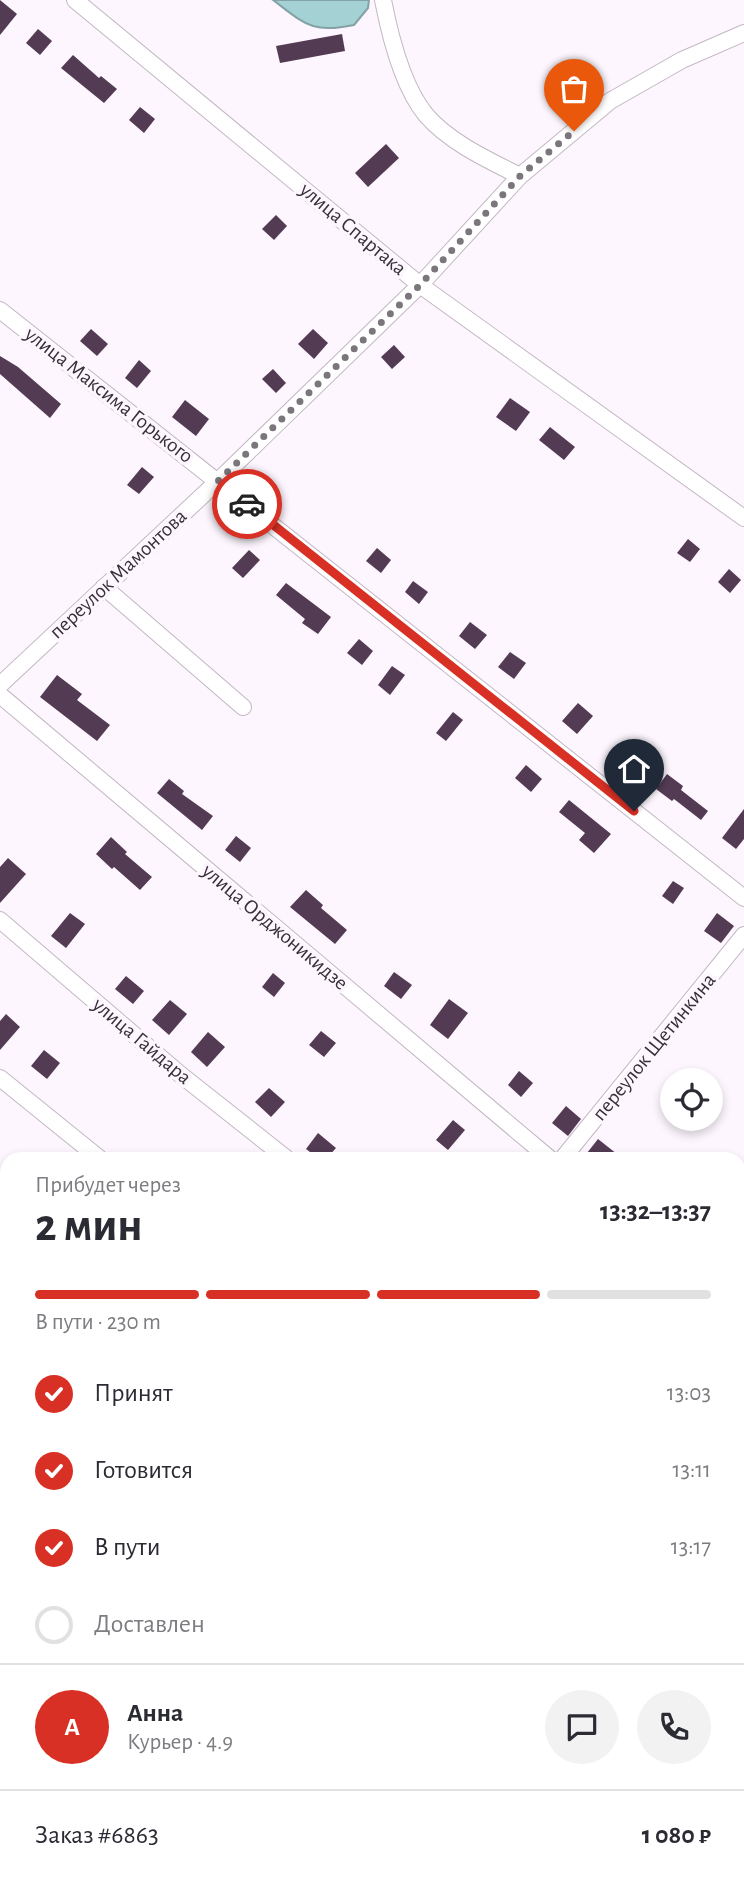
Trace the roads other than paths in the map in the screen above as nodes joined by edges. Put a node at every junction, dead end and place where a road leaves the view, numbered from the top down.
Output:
1 (75, 0) edge
2 (383, 0) edge
3 (744, 33) edge
4 (520, 176) junction
5 (420, 285) junction
6 (0, 310) edge
7 (218, 481) junction
8 (744, 518) edge
9 (104, 587) junction
10 (0, 685) edge
11 (0, 695) edge
12 (243, 707) dead end
13 (744, 898) edge
14 (0, 920) edge
15 (744, 935) edge
16 (0, 1078) edge
17 (92, 1152) edge
18 (278, 1152) edge
19 (543, 1152) edge
20 (568, 1152) edge

1 - 5 street, улица Спартака
2 - 4 street
3 - 4 street, переулок Мамонтова
4 - 5 street, переулок Мамонтова
5 - 7 street, переулок Мамонтова
5 - 8 street, улица Спартака
6 - 7 street, улица Максима Горького
7 - 9 street, переулок Мамонтова
7 - 13 street, улица Максима Горького
9 - 10 street, переулок Мамонтова
9 - 12 street
11 - 19 street, улица Орджоникидзе
14 - 18 street, улица Гайдара
15 - 20 street, переулок Щетинкина
16 - 17 street

